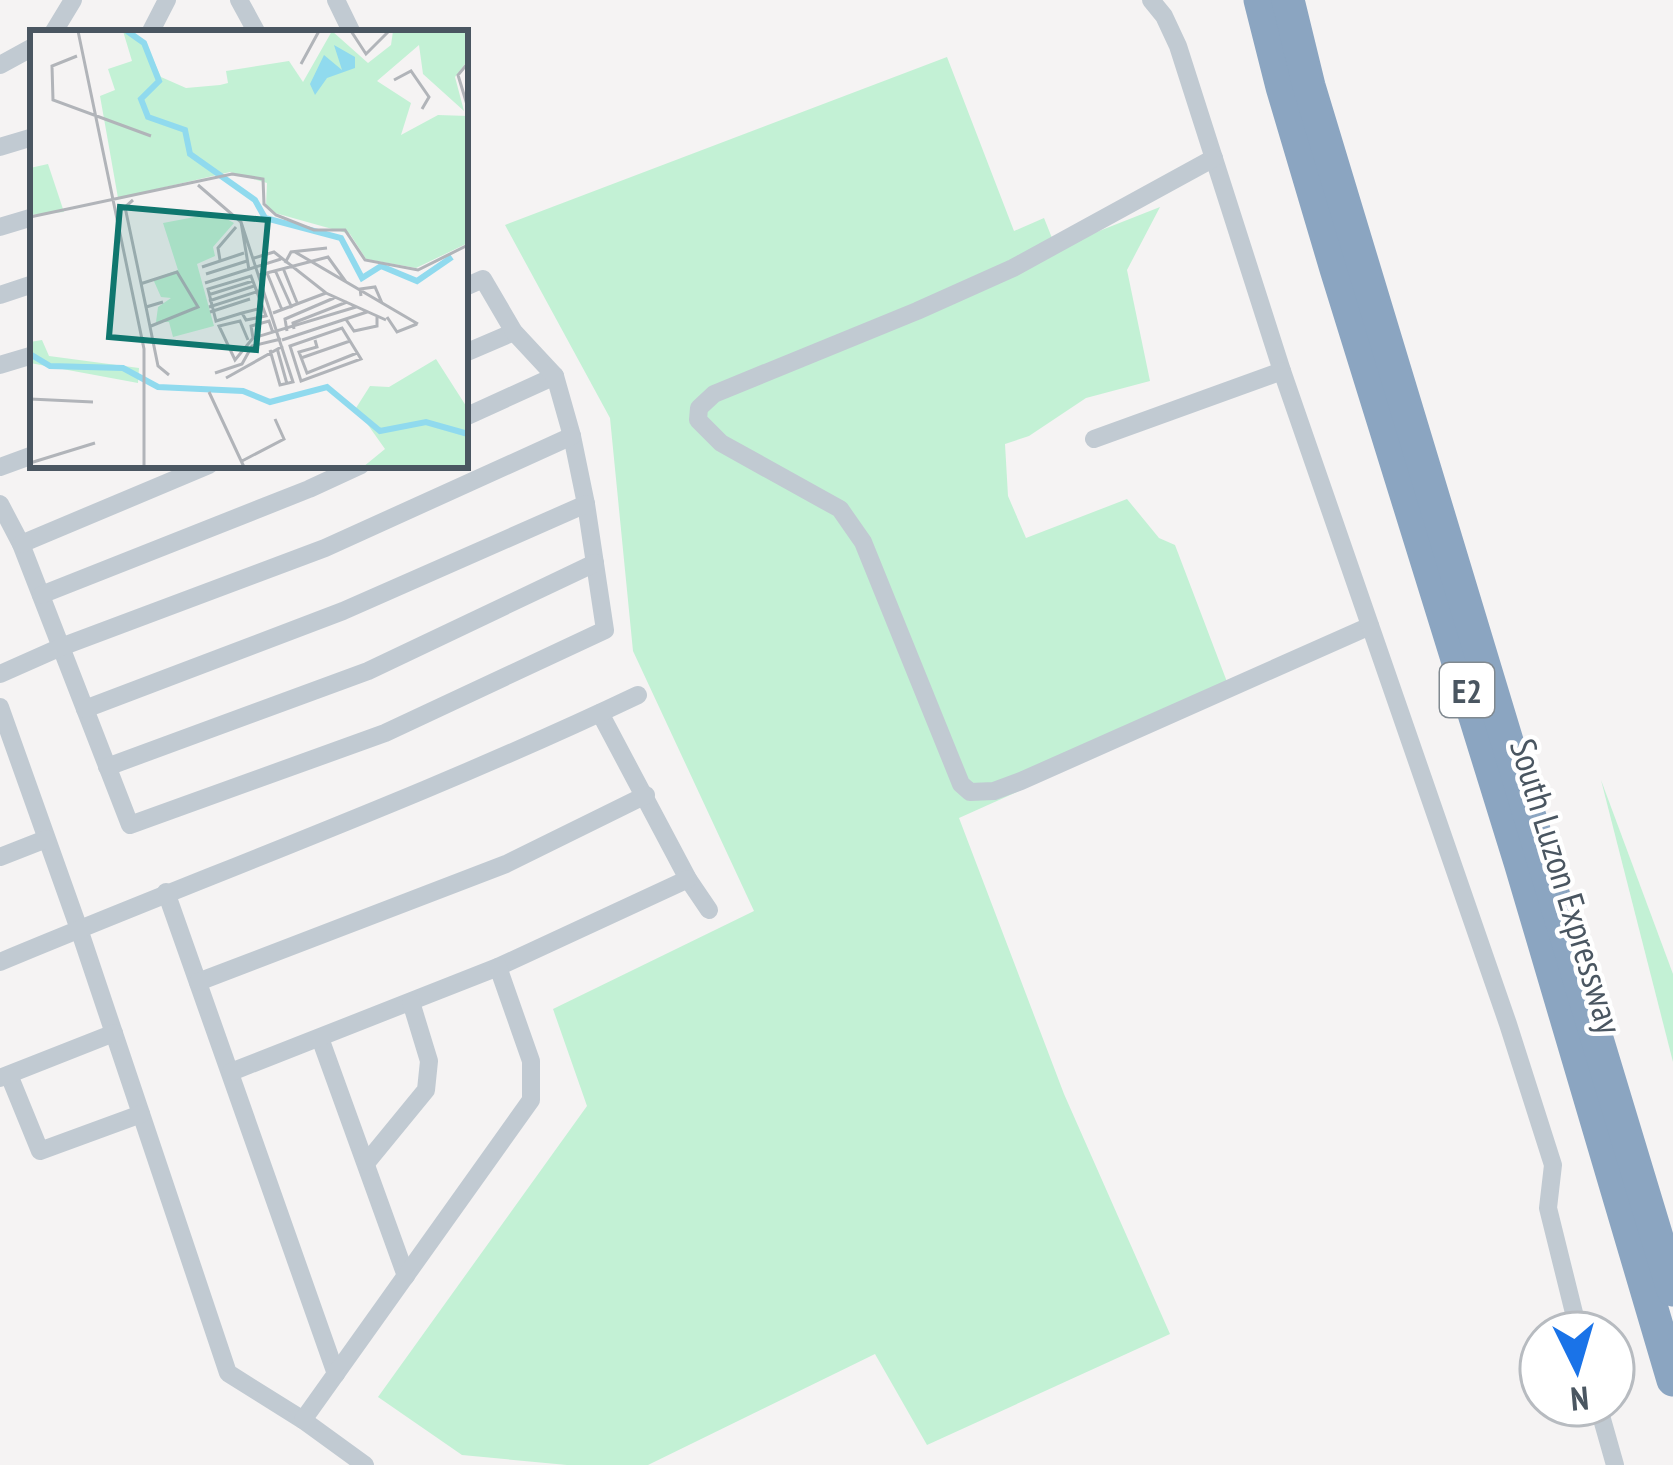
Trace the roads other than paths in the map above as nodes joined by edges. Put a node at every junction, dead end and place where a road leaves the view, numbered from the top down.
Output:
1 (73, 0) edge
2 (167, 0) edge
3 (336, 0) edge
4 (1151, 0) edge
5 (1260, 0) edge
6 (1288, 0) edge
7 (55, 30) edge
8 (152, 30) edge
9 (351, 30) edge
10 (30, 49) edge
11 (0, 65) edge
12 (30, 138) edge
13 (0, 147) edge
14 (1214, 158) junction
15 (30, 218) edge
16 (0, 227) edge
17 (30, 285) edge
18 (468, 285) edge
19 (0, 295) edge
20 (514, 332) junction
21 (468, 352) edge
22 (30, 356) edge
23 (0, 365) edge
24 (1282, 371) junction
25 (555, 376) junction
26 (468, 416) edge
27 (572, 436) junction
28 (1094, 439) dead end
29 (30, 456) edge
30 (0, 467) edge
31 (202, 468) edge
32 (354, 468) edge
33 (0, 504) edge
34 (586, 504) junction
35 (21, 544) junction
36 (595, 563) junction
37 (41, 596) junction
38 (1370, 626) junction
39 (61, 647) junction
40 (0, 674) edge
41 (638, 695) dead end
42 (0, 707) edge
43 (85, 709) junction
44 (600, 713) junction
45 (107, 767) junction
46 (646, 795) junction
47 (46, 839) junction
48 (0, 857) edge
49 (688, 879) junction
50 (166, 892) junction
51 (709, 910) dead end
52 (79, 929) junction
53 (0, 962) edge
54 (498, 968) junction
55 (198, 982) junction
56 (411, 1002) junction
57 (114, 1033) junction
58 (320, 1038) junction
59 (231, 1072) junction
60 (5, 1077) edge
61 (141, 1114) junction
62 (367, 1162) junction
63 (406, 1276) junction
64 (1673, 1290) edge
65 (1573, 1309) edge
66 (336, 1374) junction
67 (1673, 1380) edge
68 (303, 1420) junction
69 (1605, 1429) edge
70 (365, 1465) edge
71 (1615, 1465) edge

1 - 7 street
2 - 8 street
3 - 9 street
4 - 14 street
5 - 67 highway, South Luzon Expressway / E2
6 - 64 highway, South Luzon Expressway / E2
10 - 11 street
12 - 13 street
14 - 24 street
14 - 38 street
15 - 16 street
17 - 19 street
18 - 20 street
20 - 21 street
20 - 25 street
22 - 23 street
24 - 28 street
24 - 38 street
25 - 26 street
25 - 27 street
27 - 34 street
27 - 39 street
29 - 30 street
31 - 35 street
32 - 37 street
33 - 35 street
34 - 36 street
34 - 43 street
35 - 37 street
36 - 45 street
36 - 45 street
37 - 39 street
38 - 65 street
39 - 40 street
39 - 43 street
41 - 44 street
42 - 47 street
43 - 45 street
44 - 46 street
44 - 50 street
46 - 49 street
46 - 55 street
47 - 48 street
47 - 52 street
49 - 51 street
49 - 54 street
50 - 52 street
50 - 55 street
52 - 53 street
52 - 57 street
54 - 56 street
54 - 63 street
55 - 59 street
56 - 58 street
56 - 62 street
57 - 60 street
57 - 61 street
58 - 59 street
58 - 62 street
59 - 66 street
60 - 61 street
61 - 68 street
62 - 63 street
63 - 66 street
66 - 68 street
68 - 70 street
69 - 71 street

